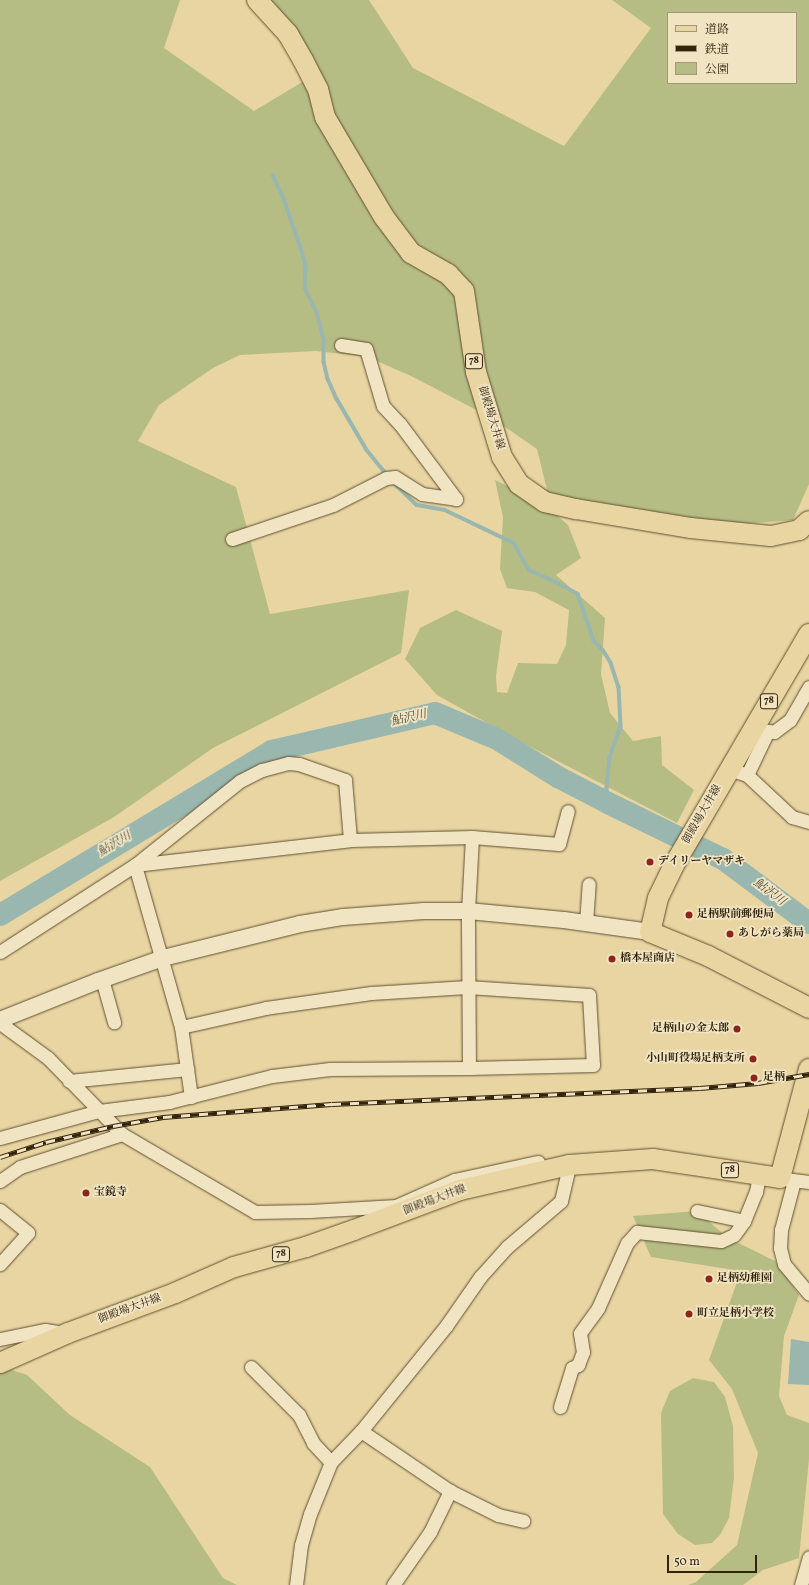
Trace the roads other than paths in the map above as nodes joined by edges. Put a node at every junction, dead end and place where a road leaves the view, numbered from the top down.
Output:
1 (257, 0) edge
2 (340, 345) dead end
3 (809, 521) edge
4 (232, 539) dead end
5 (809, 634) edge
6 (809, 687) edge
7 (738, 771) junction
8 (568, 812) dead end
9 (809, 822) edge
10 (472, 837) junction
11 (350, 840) junction
12 (135, 866) junction
13 (589, 884) dead end
14 (468, 911) junction
15 (586, 923) junction
16 (650, 932) junction
17 (0, 952) edge
18 (163, 958) junction
19 (102, 979) junction
20 (467, 987) junction
21 (809, 1008) edge
22 (0, 1020) edge
23 (114, 1022) dead end
24 (0, 1023) edge
25 (181, 1027) junction
26 (469, 1068) junction
27 (187, 1069) junction
28 (809, 1069) edge
29 (69, 1081) junction
30 (191, 1097) junction
31 (99, 1111) junction
32 (122, 1134) junction
33 (0, 1138) edge
34 (568, 1165) junction
35 (759, 1175) junction
36 (787, 1179) junction
37 (0, 1181) edge
38 (809, 1182) edge
39 (0, 1210) edge
40 (697, 1211) dead end
41 (744, 1221) junction
42 (0, 1264) edge
43 (809, 1294) edge
44 (68, 1333) junction
45 (0, 1339) edge
46 (0, 1363) edge
47 (251, 1367) dead end
48 (560, 1407) dead end
49 (361, 1431) junction
50 (331, 1462) junction
51 (450, 1491) junction
52 (523, 1521) dead end
53 (809, 1557) edge
54 (296, 1585) edge
55 (393, 1585) edge
56 (801, 1585) edge

1 - 3 main road, 御殿場大井線 / 78
2 - 4 street
5 - 7 main road, 御殿場大井線 / 78
6 - 7 street
7 - 9 street
7 - 16 main road, 御殿場大井線 / 78
8 - 10 street
10 - 11 street
10 - 14 street
11 - 12 street
11 - 12 street
12 - 17 street
12 - 18 street
13 - 15 street
14 - 15 street
14 - 18 street
14 - 20 street
15 - 16 street
16 - 21 main road
18 - 19 street
18 - 25 street
19 - 22 street
19 - 23 street
20 - 25 street
20 - 26 street
20 - 26 street
24 - 29 street
25 - 27 street
26 - 30 street
27 - 29 street
27 - 30 street
28 - 36 main road
29 - 31 street
30 - 31 street
31 - 32 street
31 - 33 street
32 - 34 street
32 - 37 street
34 - 35 main road, 御殿場大井線 / 78
34 - 44 main road, 御殿場大井線 / 78
34 - 49 street
35 - 36 main road, 御殿場大井線 / 78
35 - 41 street
36 - 38 street
36 - 43 street
39 - 42 street
40 - 41 street
41 - 48 street
44 - 45 street
44 - 46 main road, 御殿場大井線 / 78
47 - 50 street
49 - 50 street
49 - 51 street
50 - 54 street
51 - 52 street
51 - 55 street
53 - 56 street

